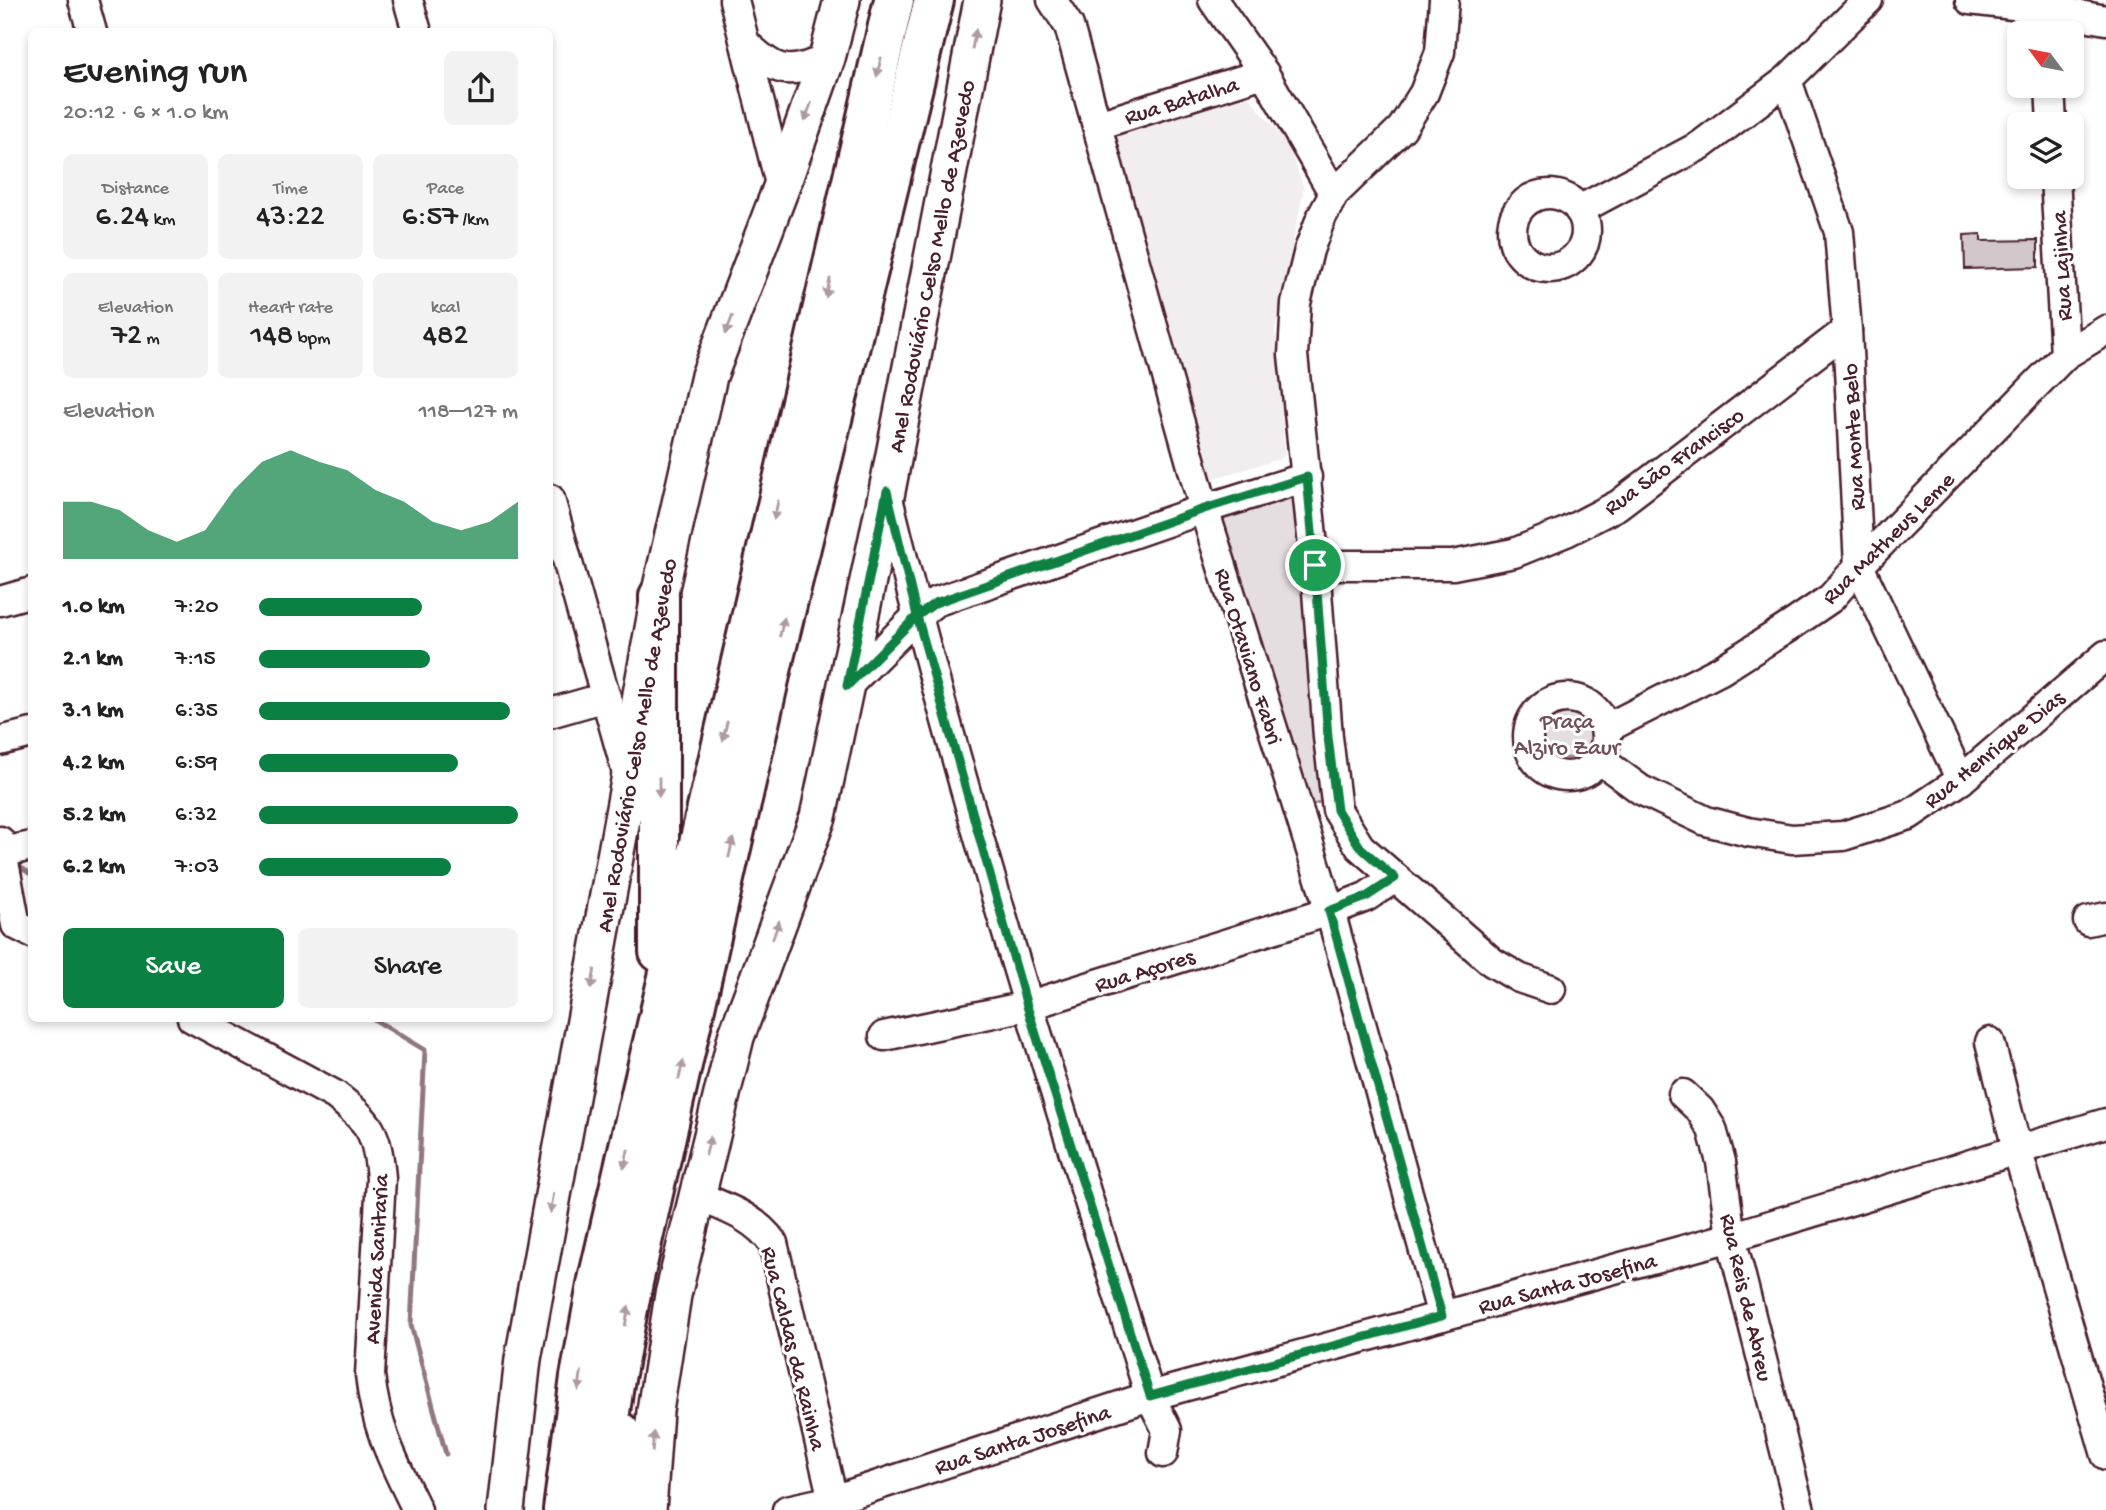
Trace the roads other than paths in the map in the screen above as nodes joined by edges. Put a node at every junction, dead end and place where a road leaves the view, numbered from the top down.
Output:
1 (83, 0) edge
2 (408, 0) edge
3 (734, 0) edge
4 (842, 0) edge
5 (894, 0) edge
6 (934, 0) edge
7 (982, 0) edge
8 (1052, 0) edge
9 (1213, 0) edge
10 (1444, 0) edge
11 (1868, 0) edge
12 (1970, 0) edge
13 (2106, 20) edge
14 (2046, 21) edge
15 (91, 28) edge
16 (415, 28) edge
17 (745, 43) junction
18 (827, 58) junction
19 (1264, 73) junction
20 (1787, 80) junction
21 (1098, 125) junction
22 (781, 188) junction
23 (2056, 189) edge
24 (1334, 194) junction
25 (1579, 210) dead end
26 (1847, 330) junction
27 (2106, 330) edge
28 (2065, 355) junction
29 (1307, 477) junction
30 (887, 491) junction
31 (1204, 509) junction
32 (553, 510) edge
33 (1315, 565) junction
34 (1859, 566) junction
35 (28, 593) edge
36 (659, 596) junction
37 (0, 601) edge
38 (917, 616) junction
39 (2106, 655) edge
40 (847, 686) junction
41 (606, 697) junction
42 (553, 712) edge
43 (1605, 729) junction
44 (28, 734) edge
45 (0, 741) edge
46 (1600, 759) junction
47 (1961, 780) junction
48 (629, 781) junction
49 (2, 846) edge
50 (28, 846) edge
51 (1395, 878) junction
52 (1329, 911) junction
53 (16, 926) edge
54 (1551, 989) dead end
55 (1027, 1006) junction
56 (659, 1021) junction
57 (199, 1022) edge
58 (884, 1036) dead end
59 (1990, 1042) dead end
60 (1683, 1094) dead end
61 (2106, 1123) edge
62 (2017, 1149) junction
63 (696, 1195) junction
64 (1731, 1237) junction
65 (1442, 1316) junction
66 (614, 1384) junction
67 (1150, 1396) junction
68 (1163, 1453) dead end
69 (2106, 1455) edge
70 (833, 1500) junction
71 (418, 1510) edge
72 (506, 1510) edge
73 (564, 1510) edge
74 (596, 1510) edge
75 (630, 1510) edge
76 (648, 1510) edge
77 (787, 1510) edge
78 (1800, 1510) edge

1 - 15 street
2 - 16 street
3 - 17 street
4 - 18 main road, Anel Rodoviário Celso Mello de Azevedo
5 -> 56 highway
66 -> 6 highway
30 -> 7 main road, Anel Rodoviário Celso Mello de Azevedo
8 - 21 street, Rua Otaviano Fabri
9 - 19 street
10 - 24 street
11 - 20 street
12 - 14 street
13 - 14 street
17 - 18 street
17 - 22 street
18 -> 22 main road, Anel Rodoviário Celso Mello de Azevedo
19 - 21 street, Rua Batalha
19 - 24 street
20 - 25 street
20 - 26 street, Rua Monte Belo
21 - 31 street, Rua Otaviano Fabri
22 -> 36 main road, Anel Rodoviário Celso Mello de Azevedo
23 - 28 street, Rua Lajinha
24 - 29 street
26 - 33 street, Rua São Francisco
26 - 34 street, Rua Monte Belo
27 - 28 street, Rua Matheus Leme
28 - 34 street, Rua Matheus Leme
29 - 31 street
29 - 33 street
30 - 38 street
30 - 40 main road, Anel Rodoviário Celso Mello de Azevedo
31 - 38 street
31 - 52 street, Rua Otaviano Fabri
32 - 41 street
33 - 51 street
34 - 43 street, Rua Matheus Leme
34 - 47 street, Rua Monte Belo
35 - 37 street
36 - 48 main road, Anel Rodoviário Celso Mello de Azevedo
36 -> 56 highway
38 - 40 street
38 - 55 street
39 - 47 street, Rua Henrique Dias
63 -> 40 main road, Anel Rodoviário Celso Mello de Azevedo
41 - 42 street
41 - 48 street
43 - 46 street
43 - 46 street
44 - 45 street
46 - 47 street, Rua Henrique Dias
48 -> 72 main road, Anel Rodoviário Celso Mello de Azevedo
49 - 50 street
49 - 53 street
51 - 52 street, Rua Açores
51 - 54 street
52 - 55 street, Rua Açores
52 - 65 street, Rua Otaviano Fabri
55 - 58 street, Rua Açores
55 - 67 street
56 -> 73 highway
57 - 71 street, Avenida Sanitaria
59 - 62 street
60 - 64 street, Rua Reis de Abreu
61 - 62 street, Rua Santa Josefina
62 - 64 street, Rua Santa Josefina
62 - 69 street
63 - 70 street, Rua Caldas da Rainha
76 -> 63 main road, Anel Rodoviário Celso Mello de Azevedo
64 - 65 street, Rua Santa Josefina
64 - 78 street, Rua Reis de Abreu
65 - 67 street, Rua Santa Josefina
66 - 74 highway
66 - 75 highway
67 - 68 street
67 - 70 street, Rua Santa Josefina
70 - 77 street, Rua Santa Josefina

